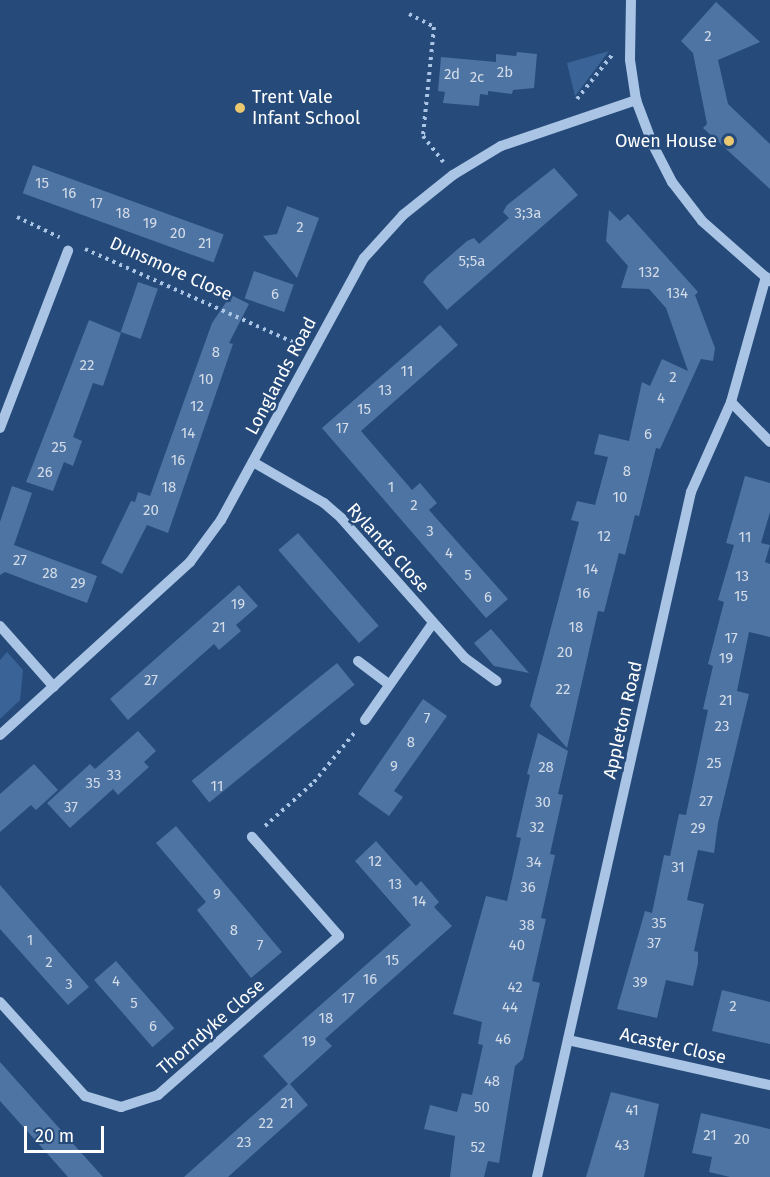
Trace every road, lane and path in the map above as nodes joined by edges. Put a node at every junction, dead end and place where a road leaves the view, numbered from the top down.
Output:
1 (631, 0) edge
2 (409, 14) dead end
3 (630, 32) junction
4 (636, 100) junction
5 (558, 123) junction
6 (453, 174) junction
7 (17, 217) dead end
8 (62, 238) dead end
9 (82, 248) dead end
10 (68, 251) dead end
11 (768, 279) edge
12 (312, 350) junction
13 (731, 402) junction
14 (0, 428) edge
15 (770, 442) edge
16 (254, 462) junction
17 (433, 623) junction
18 (0, 627) edge
19 (358, 661) dead end
20 (497, 681) dead end
21 (389, 684) junction
22 (54, 687) junction
23 (365, 720) joint
24 (0, 735) edge
25 (252, 837) joint
26 (0, 1002) edge
27 (568, 1040) junction
28 (770, 1085) edge
29 (537, 1177) edge

1 - 3 street
2 - 6 path
3 - 4 street
3 - 5 path
4 - 5 street, Longlands Road
4 - 11 street
5 - 6 street, Longlands Road
6 - 12 street, Longlands Road
7 - 8 path
9 - 12 path, Dunsmore Close
10 - 14 street
11 - 13 street, Appleton Road
12 - 16 street, Longlands Road
13 - 15 street
13 - 27 street, Appleton Road
16 - 17 street, Rylands Close
16 - 22 street, Longlands Road
17 - 20 street, Rylands Close
17 - 21 street
18 - 22 street
19 - 21 street
21 - 23 street
22 - 24 street, Longlands Road
23 - 25 path
25 - 26 street, Thorndyke Close
27 - 28 street, Acaster Close
27 - 29 street, Appleton Road

